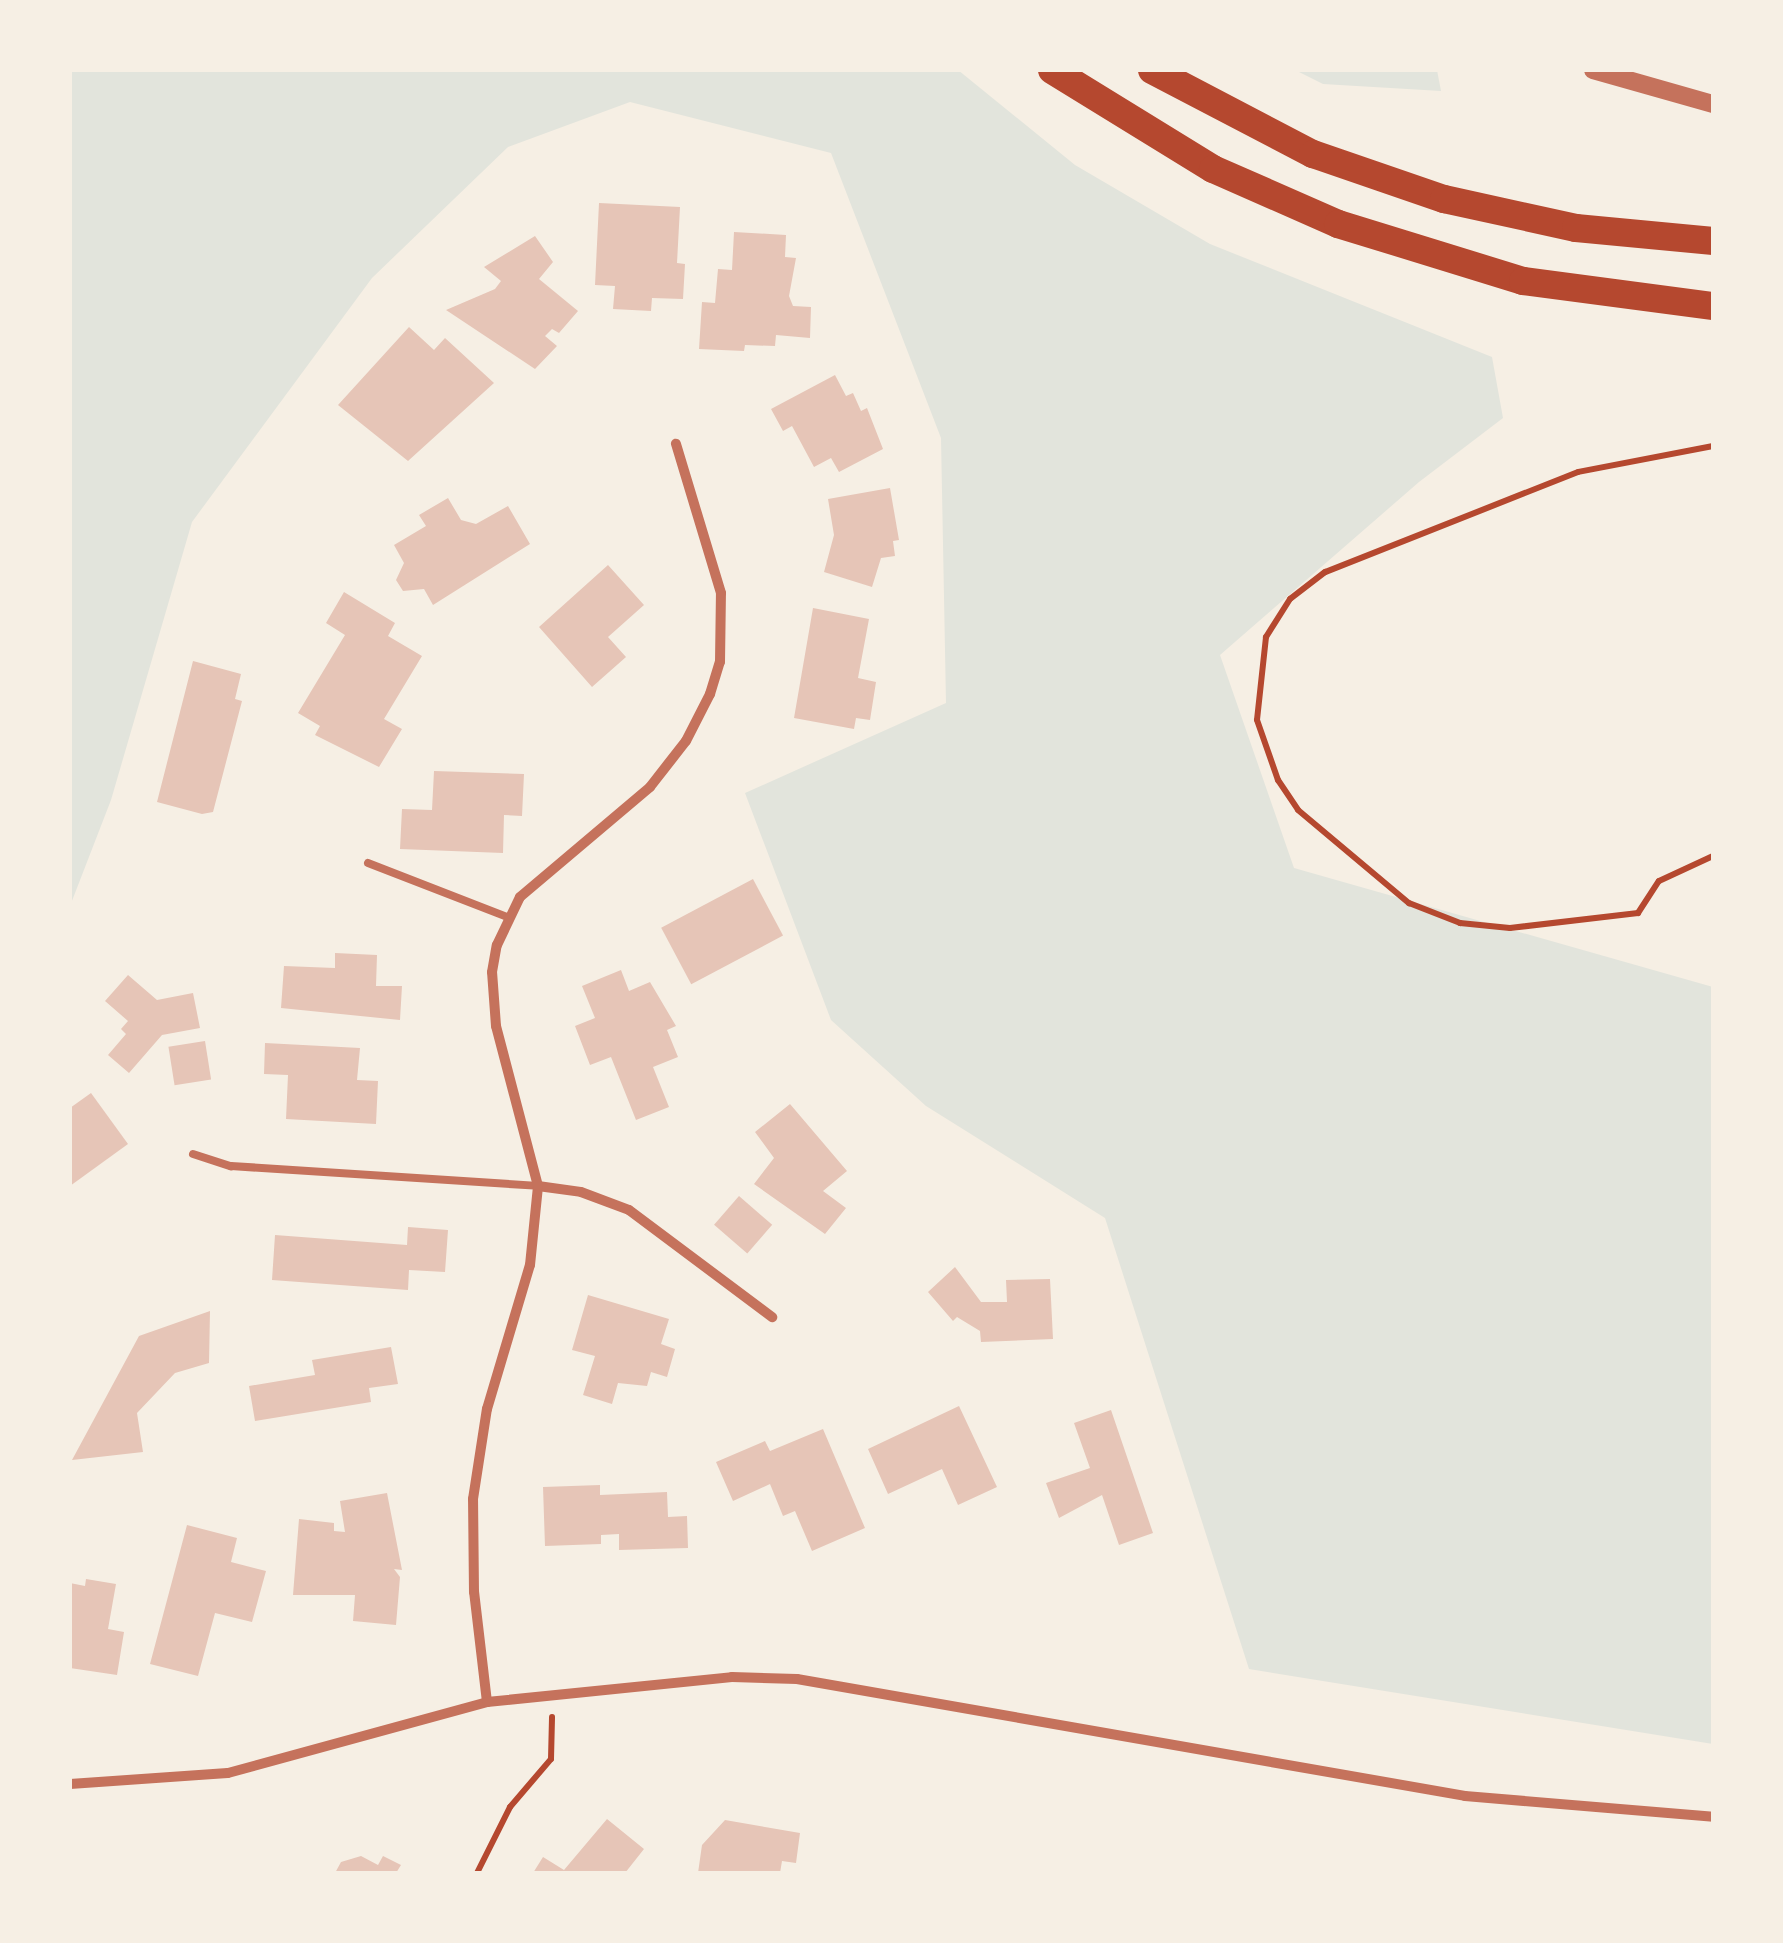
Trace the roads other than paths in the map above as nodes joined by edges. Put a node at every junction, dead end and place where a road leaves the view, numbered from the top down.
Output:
1 (1052, 70) edge
2 (1152, 70) edge
3 (1594, 70) edge
4 (1713, 104) edge
5 (1713, 241) edge
6 (1713, 306) edge
7 (676, 444) dead end
8 (368, 864) dead end
9 (507, 917) junction
10 (193, 1154) dead end
11 (538, 1186) junction
12 (772, 1317) dead end
13 (487, 1702) junction
14 (70, 1784) edge
15 (1713, 1817) edge

1 - 6 highway
2 - 5 highway
3 - 4 street
7 - 9 street
8 - 9 lane
9 - 11 street
10 - 11 lane
11 - 12 street
11 - 13 street
13 - 14 street
13 - 15 street

